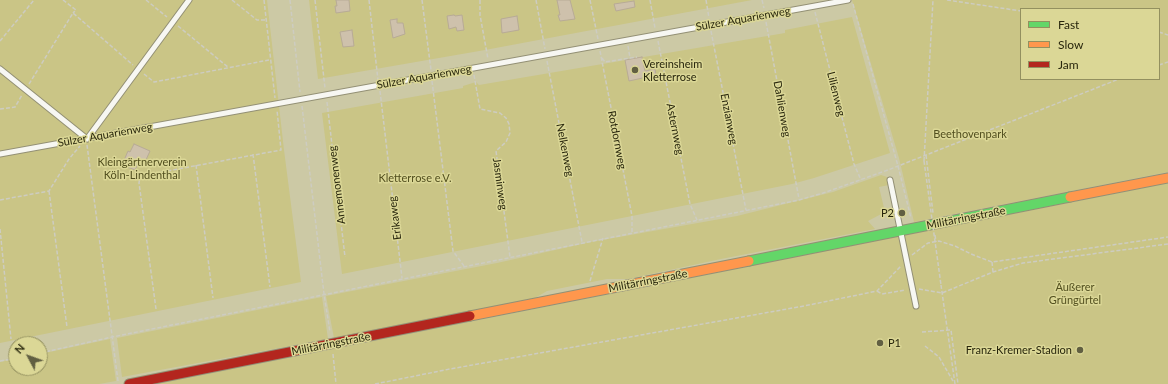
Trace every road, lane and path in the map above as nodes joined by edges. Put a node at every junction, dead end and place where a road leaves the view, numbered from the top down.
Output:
1 (34, 0) edge
2 (63, 0) edge
3 (146, 0) edge
4 (189, 0) edge
5 (232, 0) edge
6 (264, 0) edge
7 (290, 0) edge
8 (315, 0) edge
9 (368, 0) edge
10 (422, 0) edge
11 (480, 0) edge
12 (536, 0) edge
13 (590, 0) edge
14 (650, 0) edge
15 (706, 0) edge
16 (848, 0) edge
17 (852, 0) edge
18 (933, 0) edge
19 (947, 0) edge
20 (814, 7) junction
21 (707, 8) dead end
22 (1020, 11) edge
23 (74, 13) junction
24 (654, 18) dead end
25 (169, 19) dead end
26 (266, 20) junction
27 (176, 24) dead end
28 (596, 28) dead end
29 (768, 36) dead end
30 (543, 38) dead end
31 (627, 40) junction
32 (0, 41) edge
33 (714, 44) dead end
34 (660, 54) dead end
35 (601, 56) dead end
36 (637, 56) dead end
37 (630, 58) junction
38 (429, 59) dead end
39 (270, 60) junction
40 (602, 64) dead end
41 (135, 66) dead end
42 (490, 66) junction
43 (229, 68) junction
44 (377, 68) dead end
45 (0, 69) edge
46 (473, 69) junction
47 (141, 71) dead end
48 (550, 73) dead end
49 (324, 78) dead end
50 (1116, 80) edge
51 (27, 86) dead end
52 (23, 93) dead end
53 (433, 93) dead end
54 (301, 99) junction
55 (381, 103) dead end
56 (276, 104) junction
57 (0, 109) edge
58 (328, 112) dead end
59 (87, 139) junction
60 (0, 154) edge
61 (253, 154) junction
62 (926, 155) junction
63 (196, 165) junction
64 (898, 166) junction
65 (1168, 178) edge
66 (861, 180) junction
67 (890, 180) dead end
68 (49, 191) junction
69 (0, 200) edge
70 (799, 200) junction
71 (746, 210) junction
72 (696, 220) junction
73 (934, 224) junction
74 (0, 228) edge
75 (914, 228) junction
76 (900, 231) junction
77 (632, 232) junction
78 (1168, 237) edge
79 (604, 238) junction
80 (582, 242) junction
81 (1168, 244) edge
82 (345, 257) dead end
83 (510, 258) junction
84 (906, 261) junction
85 (992, 262) junction
86 (464, 266) junction
87 (993, 272) junction
88 (402, 279) junction
89 (270, 287) dead end
90 (914, 289) junction
91 (876, 291) junction
92 (591, 292) junction
93 (942, 293) junction
94 (324, 294) junction
95 (213, 298) dead end
96 (916, 306) dead end
97 (156, 309) dead end
98 (67, 327) dead end
99 (948, 330) junction
100 (922, 332) dead end
101 (11, 336) edge
102 (112, 336) junction
103 (332, 344) junction
104 (925, 346) dead end
105 (48, 351) edge
106 (119, 384) edge
107 (129, 384) edge
108 (336, 384) edge
109 (375, 384) edge
110 (954, 384) edge
111 (958, 384) edge

1 - 32 path
2 - 23 path
3 - 25 path
4 - 59 lane
5 - 26 path
6 - 26 path
7 - 54 path
8 - 49 path
9 - 44 path
10 - 38 path
11 - 42 path
12 - 30 path
13 - 28 path
14 - 24 path
15 - 21 path
16 - 20 lane, Sülzer Aquarienweg
17 - 64 path
18 - 62 path
19 - 22 path
20 - 31 lane, Sülzer Aquarienweg
20 - 66 path, Lilienweg
23 - 41 path
23 - 51 path
26 - 39 path
27 - 43 path
29 - 70 path, Dahlienweg
31 - 37 path
31 - 42 lane, Sülzer Aquarienweg
33 - 71 path, Enzianweg
34 - 72 path, Asternweg
35 - 37 path
36 - 37 path
39 - 43 path
39 - 56 path
40 - 77 path, Rotdornweg
42 - 46 lane, Sülzer Aquarienweg
43 - 47 path
45 - 59 lane
46 - 54 lane, Sülzer Aquarienweg
46 - 83 path, Jasminweg
48 - 80 path, Nelkenweg
50 - 62 path
52 - 57 path
53 - 86 path
54 - 56 lane, Sülzer Aquarienweg
54 - 94 path
55 - 88 path, Erikaweg
56 - 59 lane, Sülzer Aquarienweg
56 - 61 path
58 - 82 path, Annemonenweg
59 - 60 lane, Sülzer Aquarienweg
59 - 68 path
59 - 102 path
61 - 63 path
61 - 89 path
62 - 64 path
62 - 73 path
62 - 93 path, bridge
63 - 95 path
63 - 97 path
64 - 66 path
64 - 75 path
65 - 73 main road, Militärringstraße
66 - 70 path
67 - 76 lane
68 - 69 path
68 - 98 path
70 - 71 path
71 - 72 path
72 - 77 path
73 - 75 main road, Militärringstraße
74 - 101 path
75 - 76 main road, Militärringstraße
76 - 84 lane
76 - 92 main road, Militärringstraße
77 - 79 path
78 - 85 path
79 - 80 path
79 - 92 path
80 - 83 path
81 - 87 path
83 - 86 path
84 - 85 path
84 - 90 lane
84 - 91 path
85 - 87 path
86 - 88 path
87 - 93 path
88 - 94 path
90 - 91 path
90 - 93 path
90 - 96 lane
91 - 109 path
92 - 103 main road, Militärringstraße
93 - 99 path
94 - 102 path
94 - 103 path
99 - 100 path
99 - 110 path
99 - 111 path
102 - 105 path
102 - 106 path
103 - 107 main road, Militärringstraße
103 - 108 path
104 - 110 path

